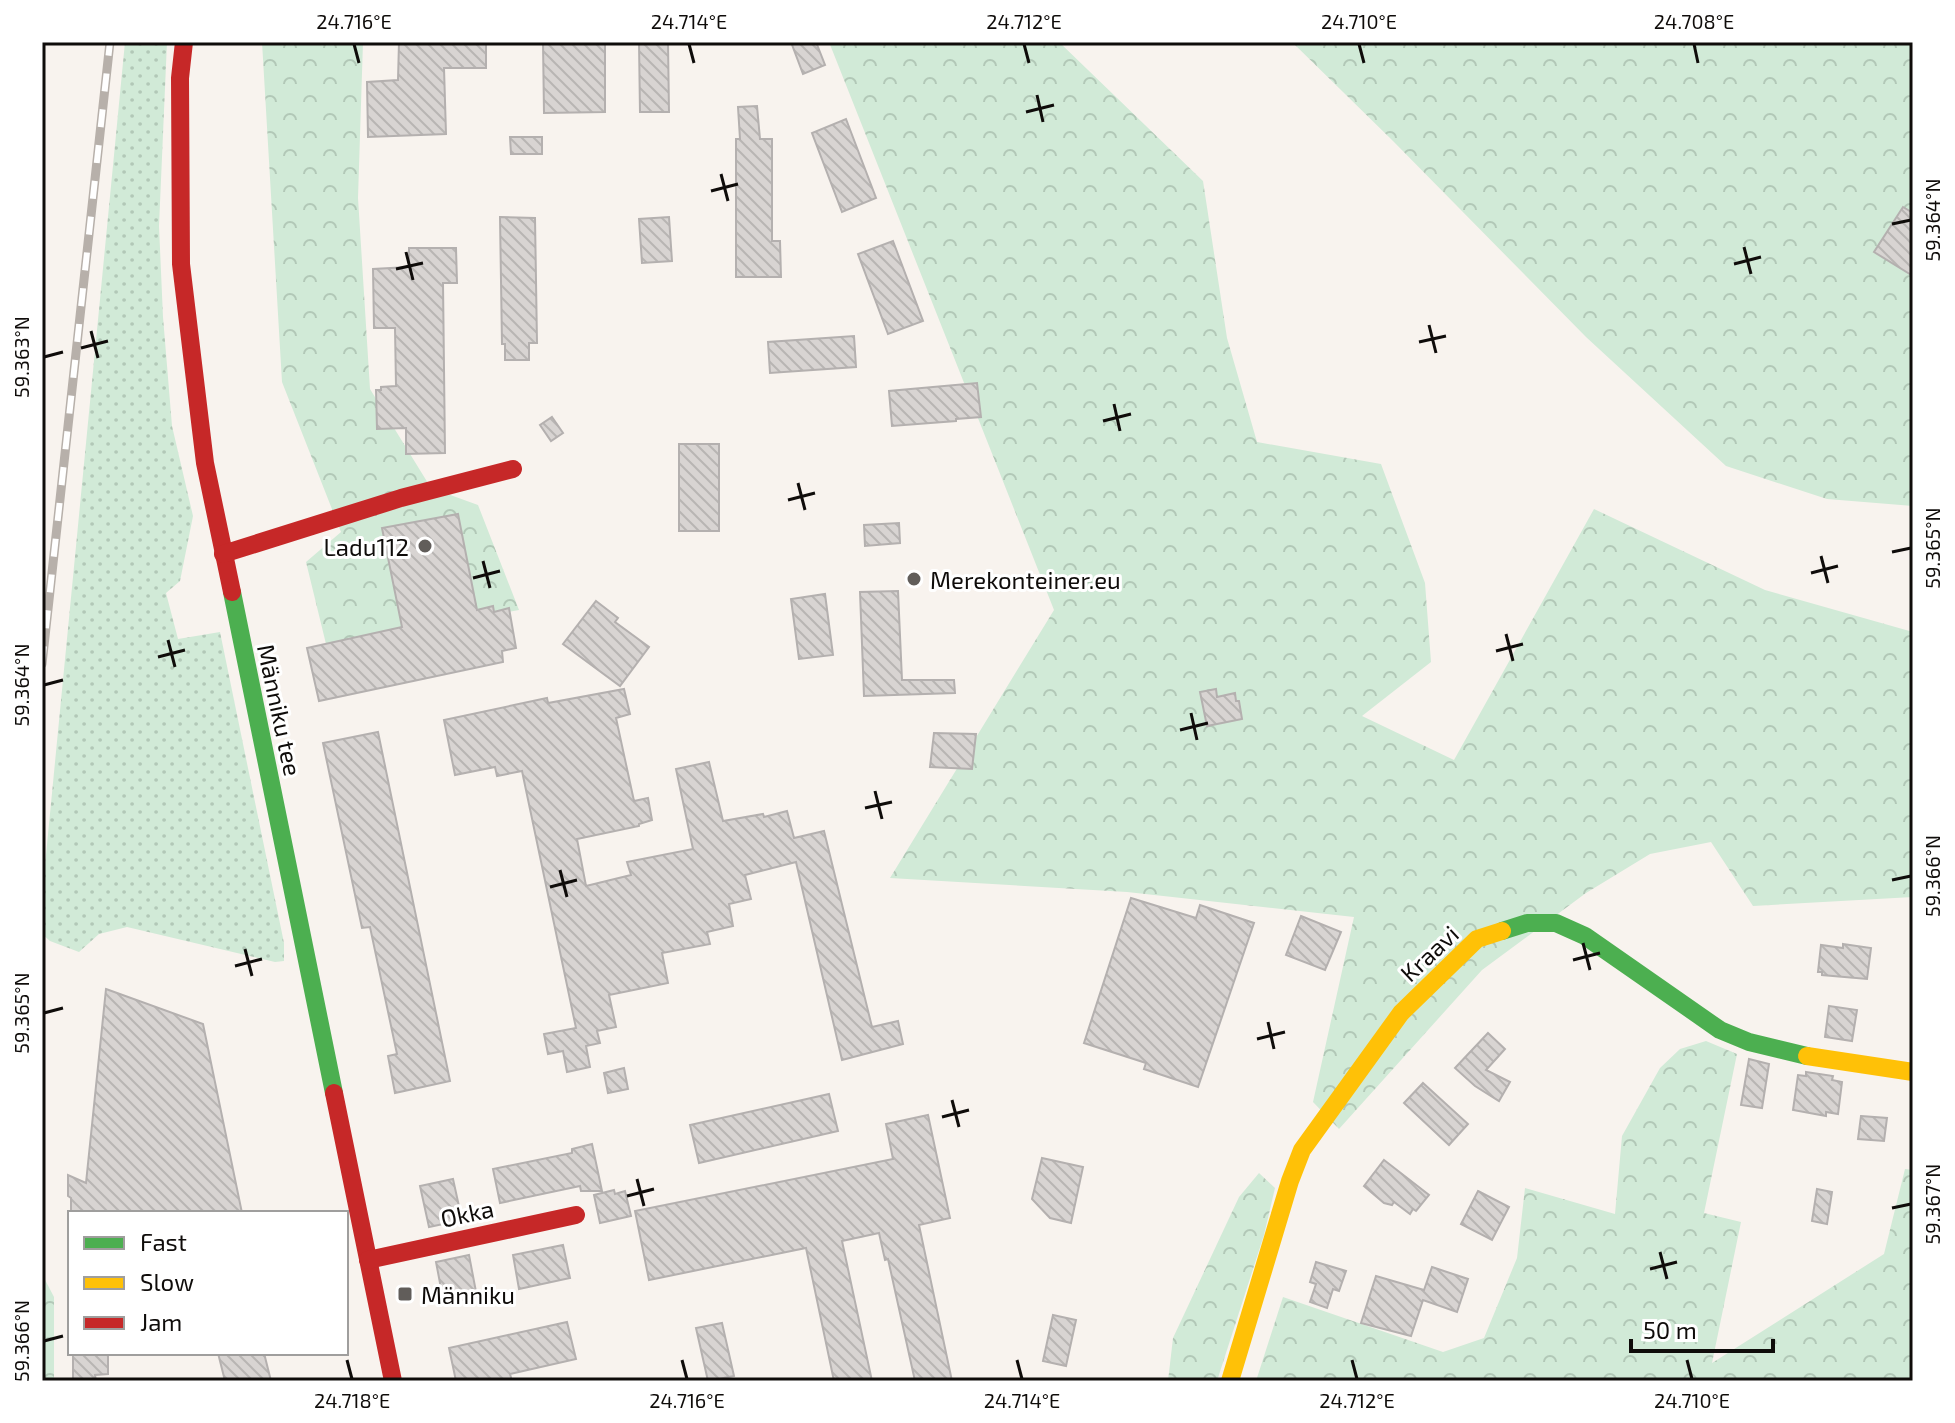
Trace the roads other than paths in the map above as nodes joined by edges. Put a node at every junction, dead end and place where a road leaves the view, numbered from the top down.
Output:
1 (184, 42) edge
2 (513, 469) dead end
3 (223, 554) junction
4 (1913, 1072) edge
5 (576, 1215) dead end
6 (368, 1260) junction
7 (393, 1381) edge
8 (1230, 1381) edge

1 - 3 street, Männiku tee
2 - 3 street
3 - 6 street, Männiku tee
4 - 8 street, Kraavi
5 - 6 street, Okka
6 - 7 street, Männiku tee

